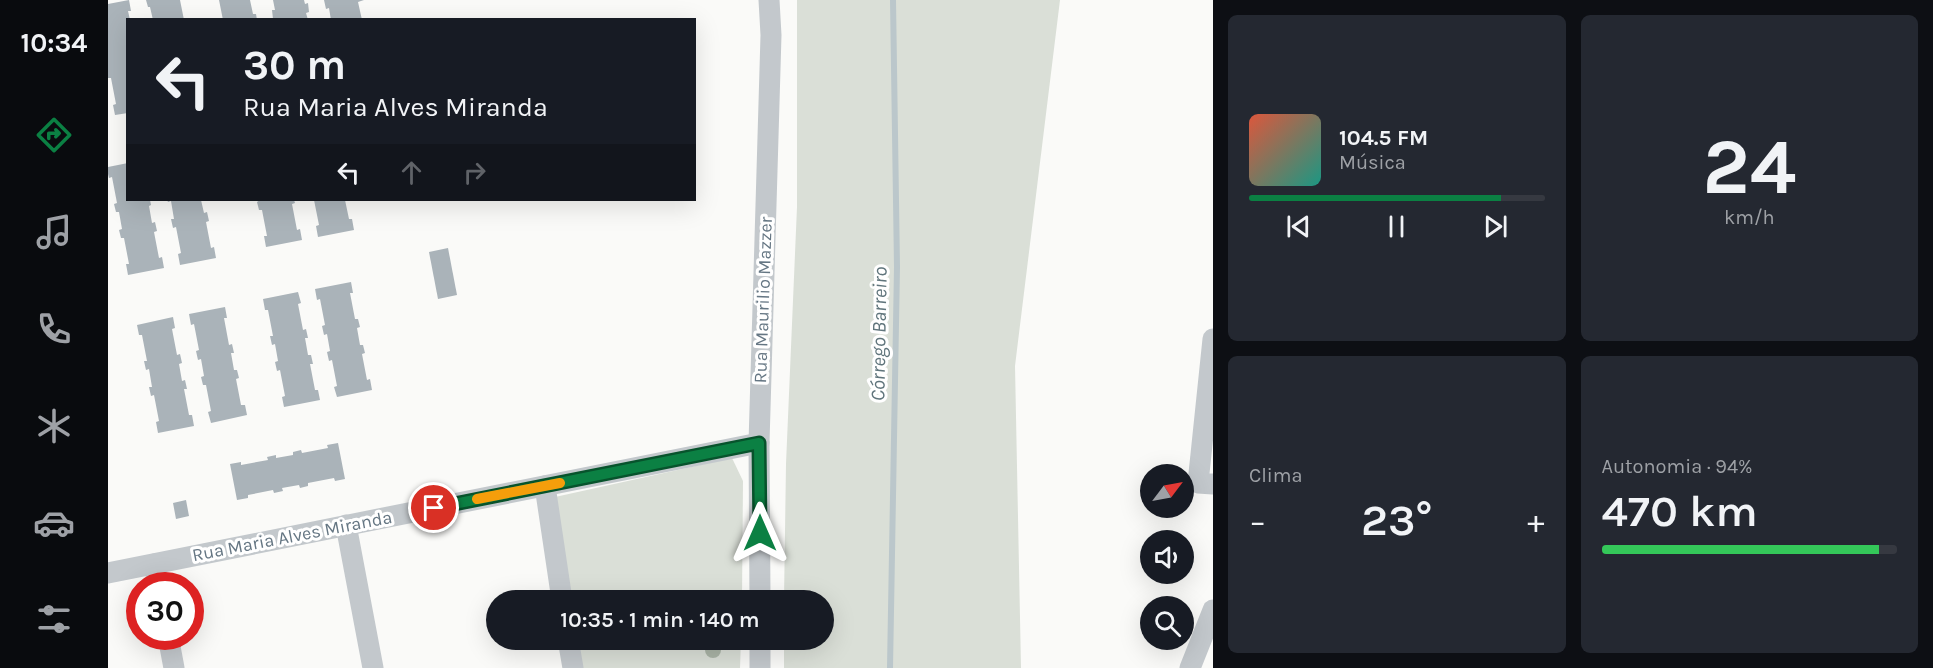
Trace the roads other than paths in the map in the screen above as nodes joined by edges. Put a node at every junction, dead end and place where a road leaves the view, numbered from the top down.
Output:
1 (769, 0) edge
2 (1213, 339) edge
3 (759, 443) junction
4 (1206, 484) edge
5 (545, 486) junction
6 (346, 525) junction
7 (154, 564) junction
8 (156, 572) edge
9 (108, 573) edge
10 (561, 590) edge
11 (760, 590) edge
12 (1213, 610) edge
13 (171, 650) edge
14 (570, 650) edge
15 (760, 650) edge
16 (174, 668) edge
17 (373, 668) edge
18 (573, 668) edge
19 (760, 668) edge
20 (1190, 668) edge

1 - 3 street, Rua Maurilio Mazzer
2 - 4 street
3 - 5 street, Rua Maria Alves Miranda
3 - 11 street, Rua Maurilio Mazzer
5 - 6 street, Rua Maria Alves Miranda
5 - 10 street
6 - 7 street, Rua Maria Alves Miranda
6 - 17 street
7 - 8 street
7 - 9 street, Rua Maria Alves Miranda
12 - 20 street
13 - 16 street
14 - 18 street
15 - 19 street

